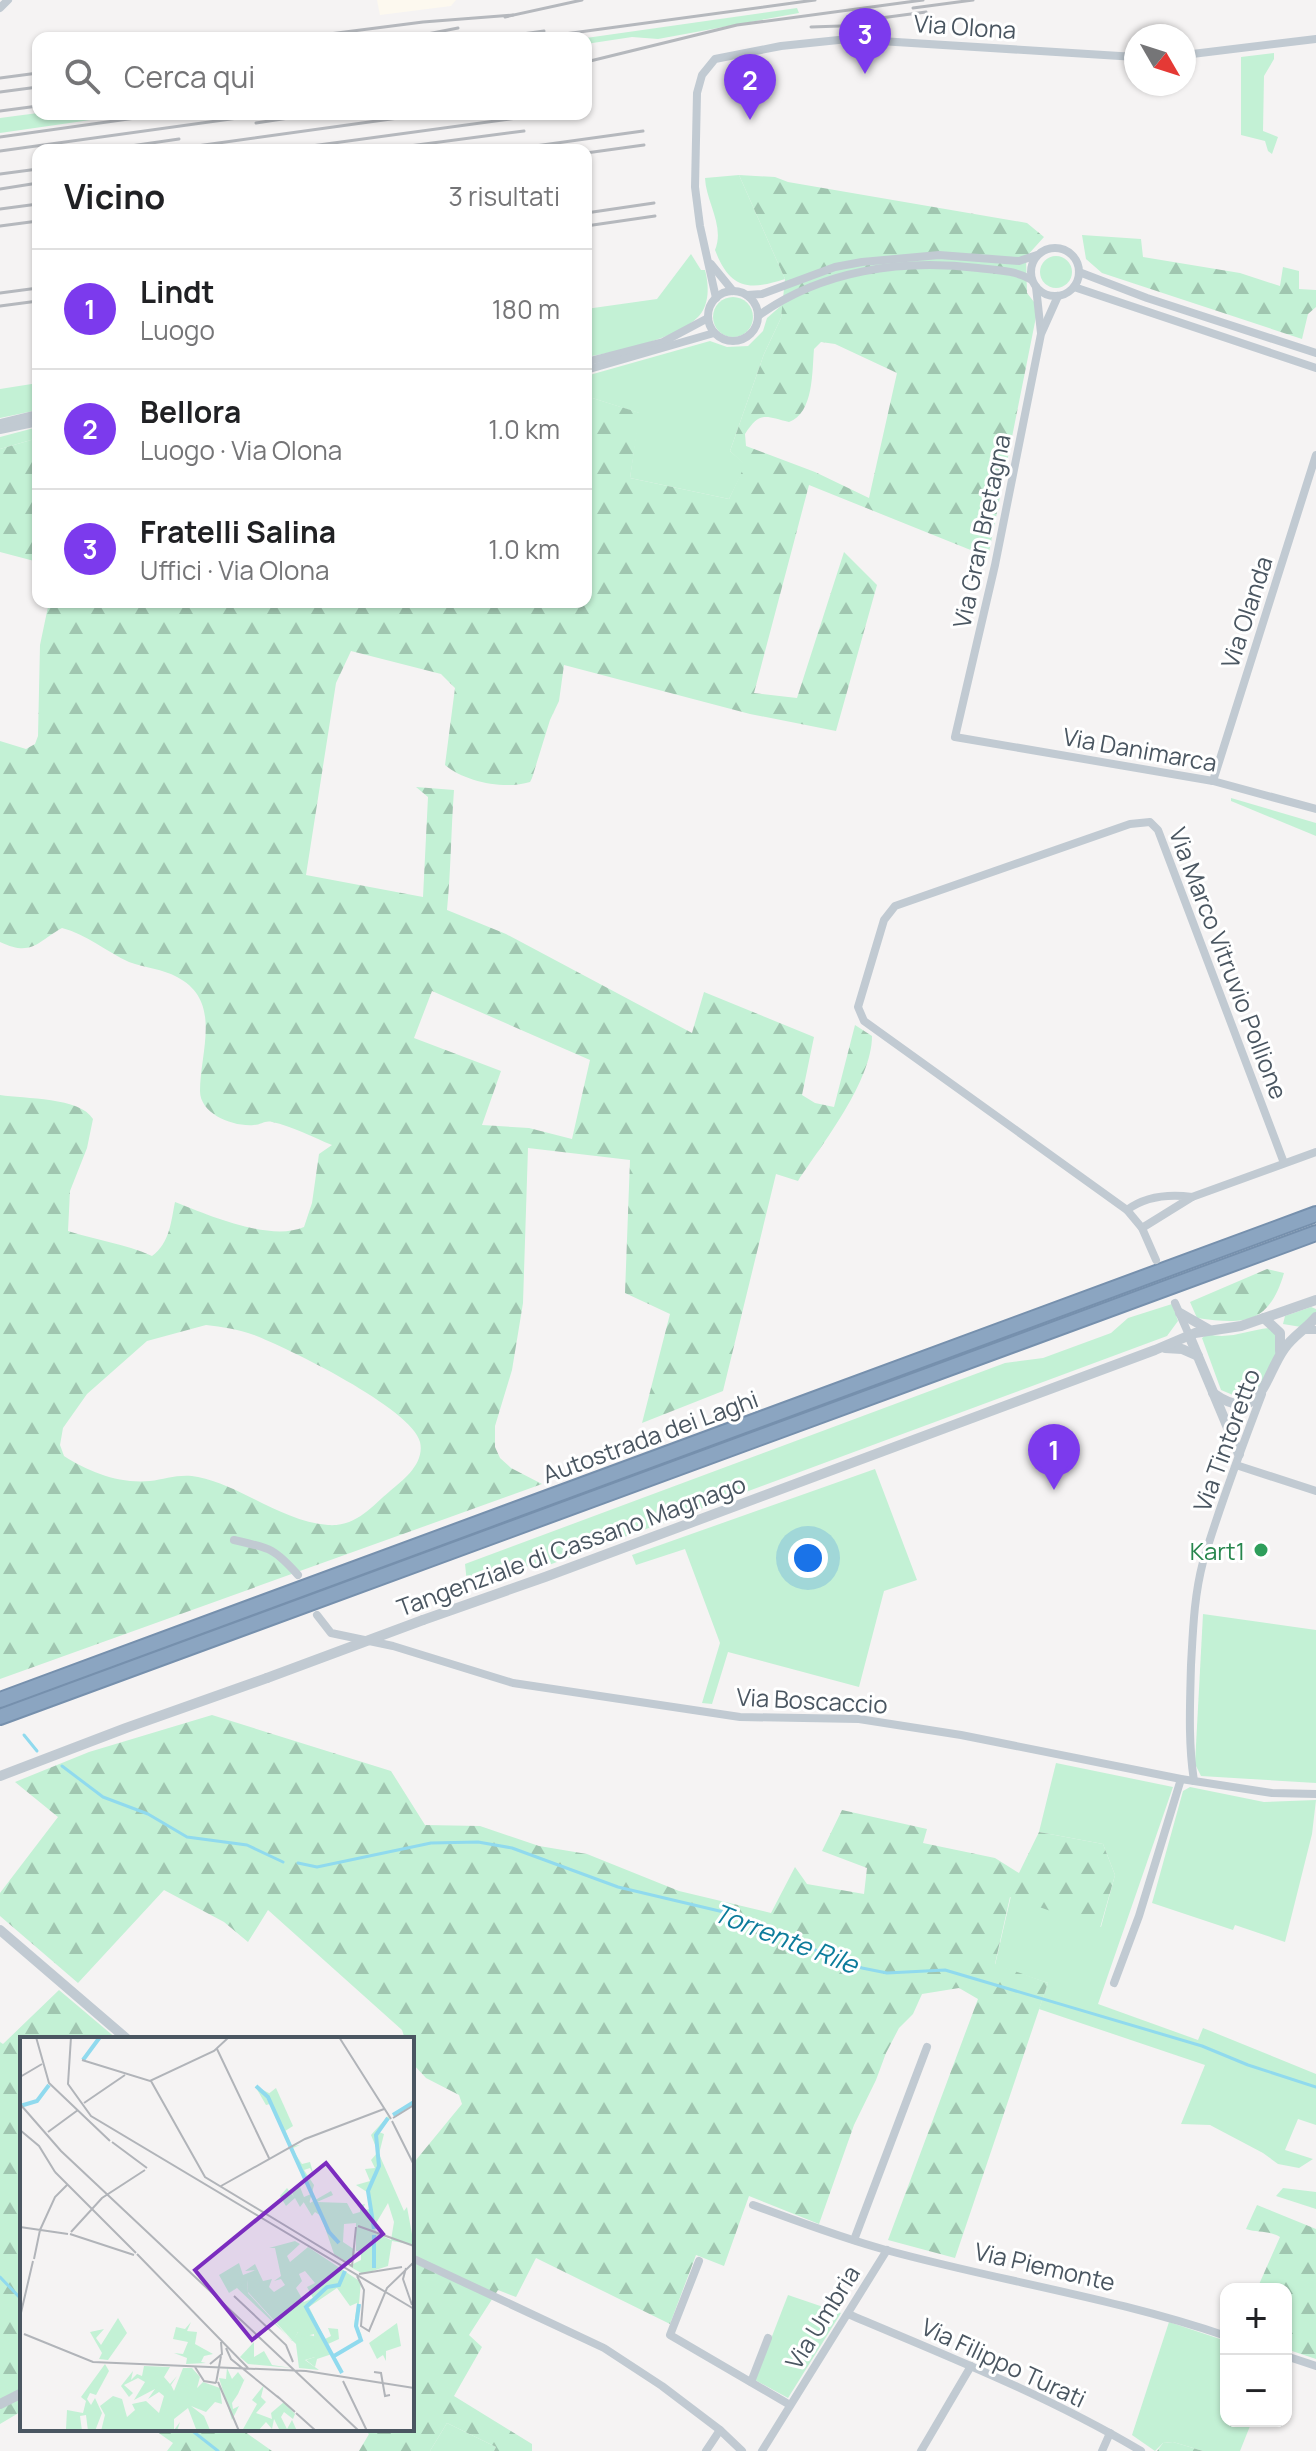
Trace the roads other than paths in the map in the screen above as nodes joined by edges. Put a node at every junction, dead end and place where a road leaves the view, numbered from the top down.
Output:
1 (8, 0) edge
2 (0, 8) edge
3 (1316, 39) edge
4 (1196, 54) edge
5 (1124, 56) edge
6 (1037, 255) junction
7 (709, 262) junction
8 (1079, 272) junction
9 (1034, 284) junction
10 (1074, 287) junction
11 (733, 291) junction
12 (747, 295) junction
13 (1058, 296) junction
14 (716, 298) junction
15 (758, 316) junction
16 (708, 318) junction
17 (714, 333) junction
18 (1041, 334) junction
19 (1316, 353) edge
20 (592, 360) edge
21 (592, 368) edge
22 (1316, 368) edge
23 (32, 415) edge
24 (0, 423) edge
25 (32, 423) edge
26 (0, 430) edge
27 (1316, 455) edge
28 (955, 737) joint
29 (1213, 781) junction
30 (1316, 809) edge
31 (1316, 1152) edge
32 (1284, 1163) junction
33 (1192, 1197) junction
34 (1127, 1210) junction
35 (1316, 1214) edge
36 (1142, 1228) junction
37 (1316, 1233) edge
38 (1156, 1260) dead end
39 (1316, 1300) edge
40 (1177, 1308) joint
41 (1316, 1317) edge
42 (1264, 1318) junction
43 (1208, 1329) junction
44 (1304, 1330) junction
45 (1316, 1330) edge
46 (1189, 1335) junction
47 (1155, 1350) junction
48 (1198, 1356) junction
49 (1279, 1357) junction
50 (1213, 1393) junction
51 (1262, 1394) junction
52 (1237, 1460) junction
53 (1316, 1491) edge
54 (234, 1540) dead end
55 (298, 1575) dead end
56 (317, 1615) dead end
57 (0, 1700) edge
58 (0, 1717) edge
59 (0, 1776) edge
60 (1181, 1779) junction
61 (1194, 1781) junction
62 (1316, 1794) edge
63 (0, 1930) edge
64 (1114, 1983) dead end
65 (125, 2037) edge
66 (927, 2047) dead end
67 (753, 2205) dead end
68 (854, 2240) junction
69 (887, 2250) junction
70 (414, 2259) edge
71 (699, 2261) dead end
72 (848, 2314) junction
73 (1220, 2334) edge
74 (768, 2338) dead end
75 (1292, 2358) edge
76 (971, 2366) junction
77 (1316, 2366) edge
78 (751, 2382) junction
79 (20, 2394) edge
80 (0, 2404) edge
81 (790, 2405) junction
82 (720, 2430) junction
83 (1110, 2433) junction
84 (706, 2451) edge
85 (742, 2451) edge
86 (762, 2451) edge
87 (921, 2451) edge
88 (1102, 2451) edge
89 (1141, 2451) edge

1 - 2 street
3 - 4 street
5 - 7 street, Via Olona
6 - 8 street
6 - 9 street
6 - 12 street
7 - 11 street, Via Olona
7 - 14 street, Via Olona
8 - 10 street
8 - 19 street
9 - 13 street
9 - 15 street
9 - 18 street, Via Gran Bretagna
10 - 13 street
10 - 22 street
11 - 12 street
11 - 14 street
12 - 15 street
13 - 18 street, Via Gran Bretagna
14 - 16 street
15 - 17 street
16 - 17 street
16 - 20 street
17 - 21 street
18 - 28 street, Via Gran Bretagna
23 - 24 street
25 - 26 street
27 - 29 street, Via Olanda
28 - 29 street, Via Danimarca
29 - 30 street, Via Danimarca
31 - 32 street
32 - 33 street
32 - 34 street, Via Marco Vitruvio Pollione
33 - 34 street
33 - 36 street
34 - 36 street
35 - 57 highway, Autostrada dei Laghi
36 - 38 street
37 - 58 highway, Autostrada dei Laghi
39 - 42 street, Tangenziale di Cassano Magnago
40 - 43 street
40 - 46 street
41 - 44 street, Via Tintoretto
42 - 43 street, Tangenziale di Cassano Magnago
42 - 49 street
43 - 46 street, Tangenziale di Cassano Magnago
44 - 45 street
44 - 49 street, Via Tintoretto
46 - 47 street, Tangenziale di Cassano Magnago
46 - 48 street
47 - 48 street, Tangenziale di Cassano Magnago
47 - 59 street, Tangenziale di Cassano Magnago, bridge
48 - 50 street
49 - 51 street, Via Tintoretto
50 - 51 street
50 - 52 street
51 - 52 street, Via Tintoretto
52 - 53 street
52 - 61 street, Via Tintoretto
54 - 55 street
56 - 60 street, Via Boscaccio
60 - 61 street, Via Boscaccio
60 - 64 street
61 - 62 street, Via Boscaccio
63 - 65 street
66 - 68 street
67 - 68 street, Via Piemonte
68 - 69 street, Via Piemonte
69 - 72 street, Via Umbria
69 - 73 street, Via Piemonte
70 - 82 street
71 - 78 street, Via Umbria
72 - 76 street, Via Filippo Turati
72 - 81 street, Via Umbria
74 - 78 street, Via Umbria
75 - 77 street
76 - 83 street, Via Filippo Turati
76 - 87 street
78 - 81 street, Via Umbria
79 - 80 street
81 - 86 street, Via Umbria
82 - 84 street
82 - 85 street
83 - 88 street
83 - 89 street, Via Filippo Turati

